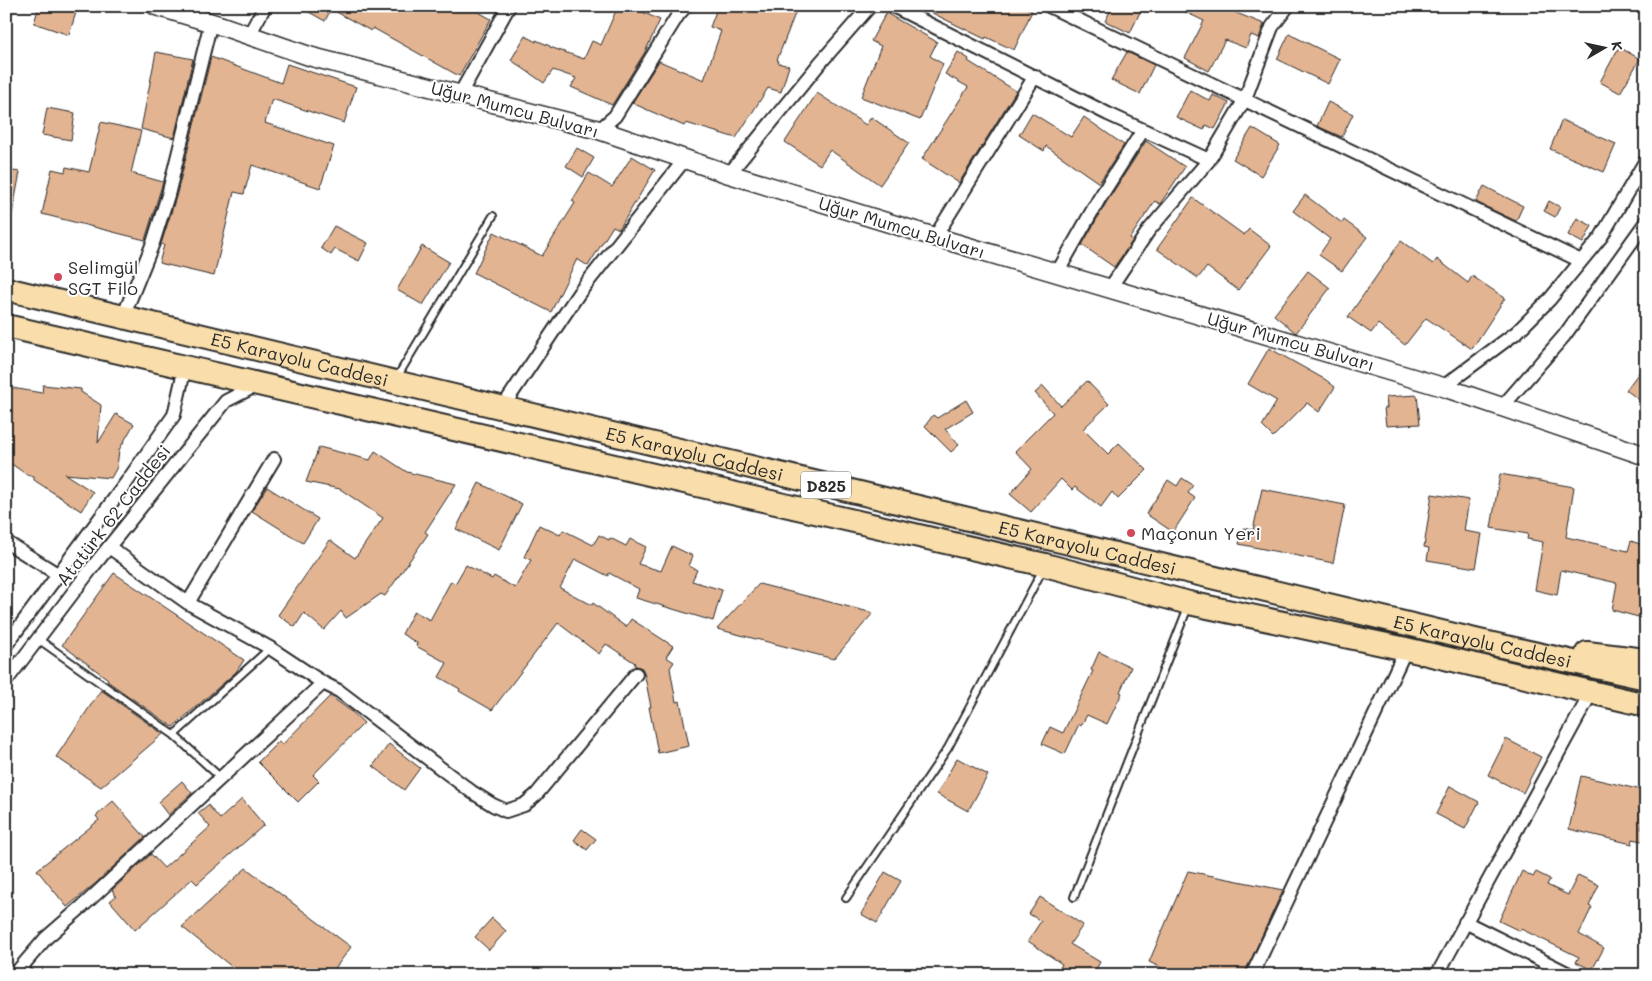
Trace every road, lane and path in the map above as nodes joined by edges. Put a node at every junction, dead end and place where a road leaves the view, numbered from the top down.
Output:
1 (156, 6) edge
2 (265, 6) edge
3 (509, 6) edge
4 (686, 6) edge
5 (870, 6) edge
6 (893, 6) edge
7 (1048, 6) edge
8 (1288, 6) edge
9 (211, 22) junction
10 (249, 35) junction
11 (1034, 76) junction
12 (460, 94) junction
13 (1245, 99) junction
14 (599, 130) junction
15 (1144, 130) junction
16 (685, 159) junction
17 (1209, 160) junction
18 (1646, 160) edge
19 (729, 174) junction
20 (493, 216) dead end
21 (1646, 222) edge
22 (935, 237) junction
23 (1581, 261) junction
24 (1057, 273) junction
25 (1110, 288) junction
26 (6, 289) edge
27 (123, 317) junction
28 (6, 326) edge
29 (185, 367) junction
30 (394, 382) junction
31 (259, 384) junction
32 (1443, 386) junction
33 (1502, 407) junction
34 (502, 408) junction
35 (1646, 456) edge
36 (274, 459) dead end
37 (6, 542) edge
38 (109, 547) junction
39 (1045, 566) junction
40 (59, 575) junction
41 (188, 602) junction
42 (1189, 603) junction
43 (38, 639) junction
44 (1479, 641) junction
45 (6, 645) edge
46 (270, 648) junction
47 (1406, 649) junction
48 (1646, 660) edge
49 (636, 674) dead end
50 (1646, 678) edge
51 (6, 681) edge
52 (323, 683) junction
53 (1591, 693) junction
54 (1646, 706) edge
55 (1646, 710) edge
56 (174, 735) junction
57 (221, 778) junction
58 (1074, 897) dead end
59 (846, 898) dead end
60 (1465, 922) junction
61 (16, 973) edge
62 (1252, 975) edge
63 (1437, 975) edge
64 (1570, 975) edge

1 - 9 street, Uğur Mumcu Bulvarı
2 - 10 street
3 - 12 street
4 - 14 street
5 - 19 street
6 - 11 street
7 - 13 street
8 - 13 street
9 - 10 street, Uğur Mumcu Bulvarı
9 - 27 street
10 - 12 street, Uğur Mumcu Bulvarı
11 - 15 street
11 - 22 street
12 - 14 street, Uğur Mumcu Bulvarı
13 - 17 street
13 - 23 street
14 - 16 street, Uğur Mumcu Bulvarı
15 - 17 street
15 - 24 street
16 - 19 street, Uğur Mumcu Bulvarı
16 - 34 street
17 - 25 street
18 - 23 street
19 - 22 street, Uğur Mumcu Bulvarı
20 - 30 lane
21 - 33 street
22 - 24 street, Uğur Mumcu Bulvarı
23 - 32 street
24 - 25 street, Uğur Mumcu Bulvarı
25 - 32 street, Uğur Mumcu Bulvarı
26 - 27 highway, E5 Karayolu Caddesi / D825
27 - 30 highway, E5 Karayolu Caddesi / D825
28 - 29 highway, E5 Karayolu Caddesi / D825
29 - 31 highway, E5 Karayolu Caddesi / D825
29 - 40 street, Atatürk 62 Caddesi
30 - 34 highway, E5 Karayolu Caddesi / D825
31 - 38 street, Atatürk 62 Caddesi
31 - 39 highway, E5 Karayolu Caddesi / D825
32 - 33 street, Uğur Mumcu Bulvarı
33 - 35 street, Uğur Mumcu Bulvarı
34 - 44 highway, E5 Karayolu Caddesi / D825
36 - 41 street
37 - 40 street
38 - 41 street
38 - 43 street, Atatürk 62 Caddesi
39 - 42 highway, E5 Karayolu Caddesi / D825
39 - 59 lane
40 - 45 street, Atatürk 62 Caddesi
41 - 46 street
42 - 47 highway, E5 Karayolu Caddesi / D825
42 - 58 lane
43 - 51 street, Atatürk 62 Caddesi
43 - 56 lane
44 - 48 highway
44 - 50 highway, E5 Karayolu Caddesi / D825
46 - 52 street
46 - 56 lane
47 - 53 highway, E5 Karayolu Caddesi / D825
47 - 62 street
49 - 52 street
52 - 57 street
53 - 54 highway, E5 Karayolu Caddesi / D825
53 - 55 highway
53 - 60 street
56 - 57 lane
57 - 61 street
60 - 63 street
60 - 64 street

